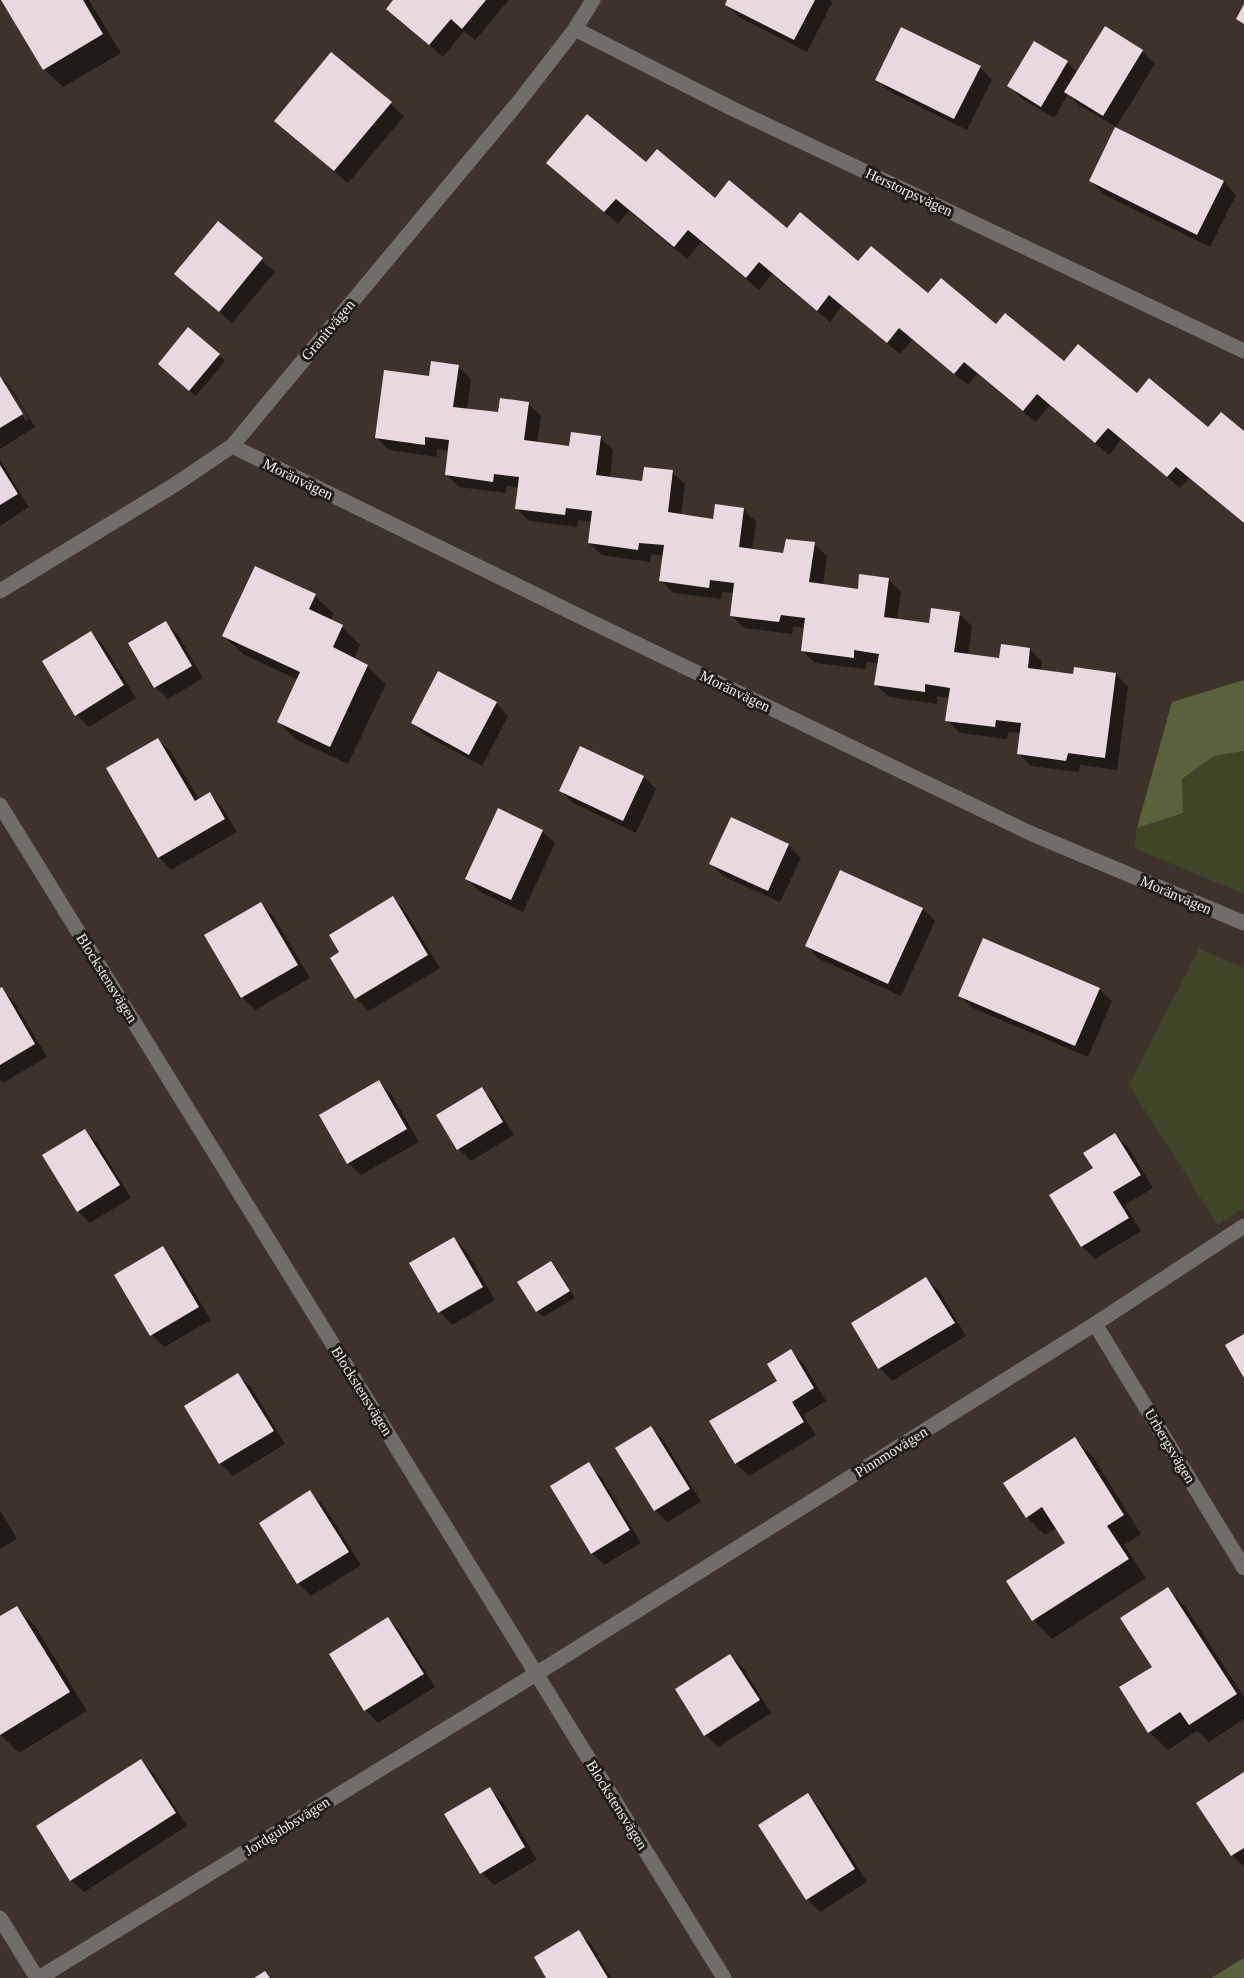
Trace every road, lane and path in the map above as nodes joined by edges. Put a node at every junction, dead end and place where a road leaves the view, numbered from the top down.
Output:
1 (593, 0) edge
2 (575, 29) junction
3 (1244, 351) edge
4 (232, 446) junction
5 (0, 591) edge
6 (0, 805) edge
7 (1244, 923) edge
8 (1244, 1226) edge
9 (1095, 1324) junction
10 (1244, 1568) edge
11 (536, 1674) junction
12 (0, 1918) edge
13 (38, 1978) edge
14 (724, 1978) edge

1 - 2 street, Granitvägen
2 - 3 street, Herstorpsvägen
2 - 4 street, Granitvägen
4 - 5 street, Granitvägen
4 - 7 street, Moränvägen
6 - 11 street, Blockstensvägen
8 - 9 street, Pinnmovägen
9 - 10 street, Urbergsvägen
9 - 11 street, Pinnmovägen
11 - 13 street, Jordgubbsvägen
11 - 14 street, Blockstensvägen
12 - 13 street

